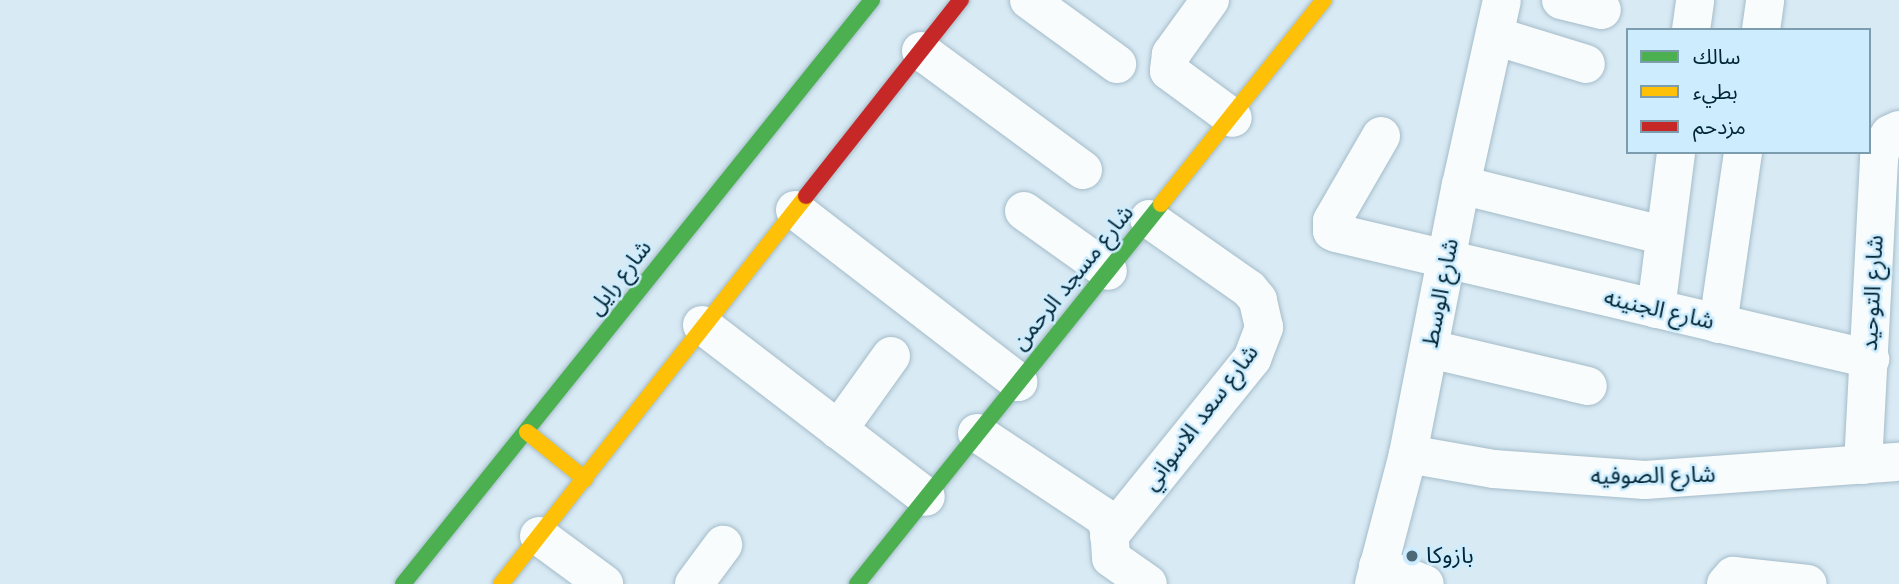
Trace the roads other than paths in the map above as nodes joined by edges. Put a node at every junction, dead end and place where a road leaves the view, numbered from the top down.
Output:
1 (872, 0) edge
2 (961, 0) edge
3 (1029, 0) edge
4 (1210, 0) edge
5 (1324, 0) edge
6 (1561, 0) edge
7 (1695, 0) edge
8 (1765, 0) edge
9 (1602, 10) dead end
10 (1498, 18) edge
11 (1691, 28) edge
12 (1761, 28) edge
13 (921, 51) junction
14 (1117, 64) dead end
15 (1586, 64) dead end
16 (1233, 118) junction
17 (1899, 130) edge
18 (1381, 136) dead end
19 (1676, 154) edge
20 (1743, 154) edge
21 (1083, 170) dead end
22 (1461, 185) junction
23 (795, 209) junction
24 (1024, 211) dead end
25 (1149, 219) junction
26 (1665, 236) junction
27 (1448, 260) junction
28 (1108, 271) junction
29 (1656, 309) junction
30 (1718, 324) junction
31 (702, 325) junction
32 (1430, 349) junction
33 (891, 356) dead end
34 (1870, 359) junction
35 (1018, 382) junction
36 (1588, 386) dead end
37 (838, 430) junction
38 (527, 432) junction
39 (977, 433) junction
40 (1408, 454) junction
41 (1881, 463) edge
42 (585, 479) junction
43 (926, 497) junction
44 (539, 536) junction
45 (1109, 536) junction
46 (723, 545) dead end
47 (1376, 575) edge
48 (403, 584) edge
49 (501, 584) edge
50 (604, 584) edge
51 (694, 584) edge
52 (857, 584) edge
53 (1148, 584) edge
54 (1425, 584) edge
55 (1726, 584) edge
56 (1808, 584) edge

1 - 38 street, شارع رايل
2 - 13 street
3 - 14 street
4 - 16 street
5 - 16 street, شارع مسجد الرحمن
6 - 9 street
7 - 11 street
8 - 12 street
10 - 15 street
10 - 22 street, شارع الوسط
13 - 21 street
13 - 23 street
16 - 25 street, شارع مسجد الرحمن
17 - 34 street, شارع التوحيد
18 - 27 street, شارع الجنينه
19 - 26 street
20 - 30 street
22 - 26 street
22 - 27 street, شارع الوسط
23 - 31 street
23 - 35 street
24 - 28 street
25 - 28 street, شارع مسجد الرحمن
25 - 45 street, شارع سعد الاسواني
26 - 29 street
27 - 29 street, شارع الجنينه
27 - 32 street, شارع الوسط
28 - 35 street, شارع مسجد الرحمن
29 - 30 street, شارع الجنينه
30 - 34 street, شارع الجنينه
31 - 37 street
31 - 42 street
32 - 36 street
32 - 40 street, شارع الوسط
33 - 37 street
34 - 41 street, شارع التوحيد
35 - 39 street, شارع مسجد الرحمن
37 - 43 street
38 - 42 street
38 - 48 street, شارع رايل
39 - 43 street, شارع مسجد الرحمن
39 - 45 street
40 - 41 street, شارع الصوفيه
40 - 47 street, شارع الوسط
42 - 44 street
43 - 52 street, شارع مسجد الرحمن
44 - 49 street
44 - 50 street
45 - 53 street
46 - 51 street
47 - 54 street
55 - 56 street

